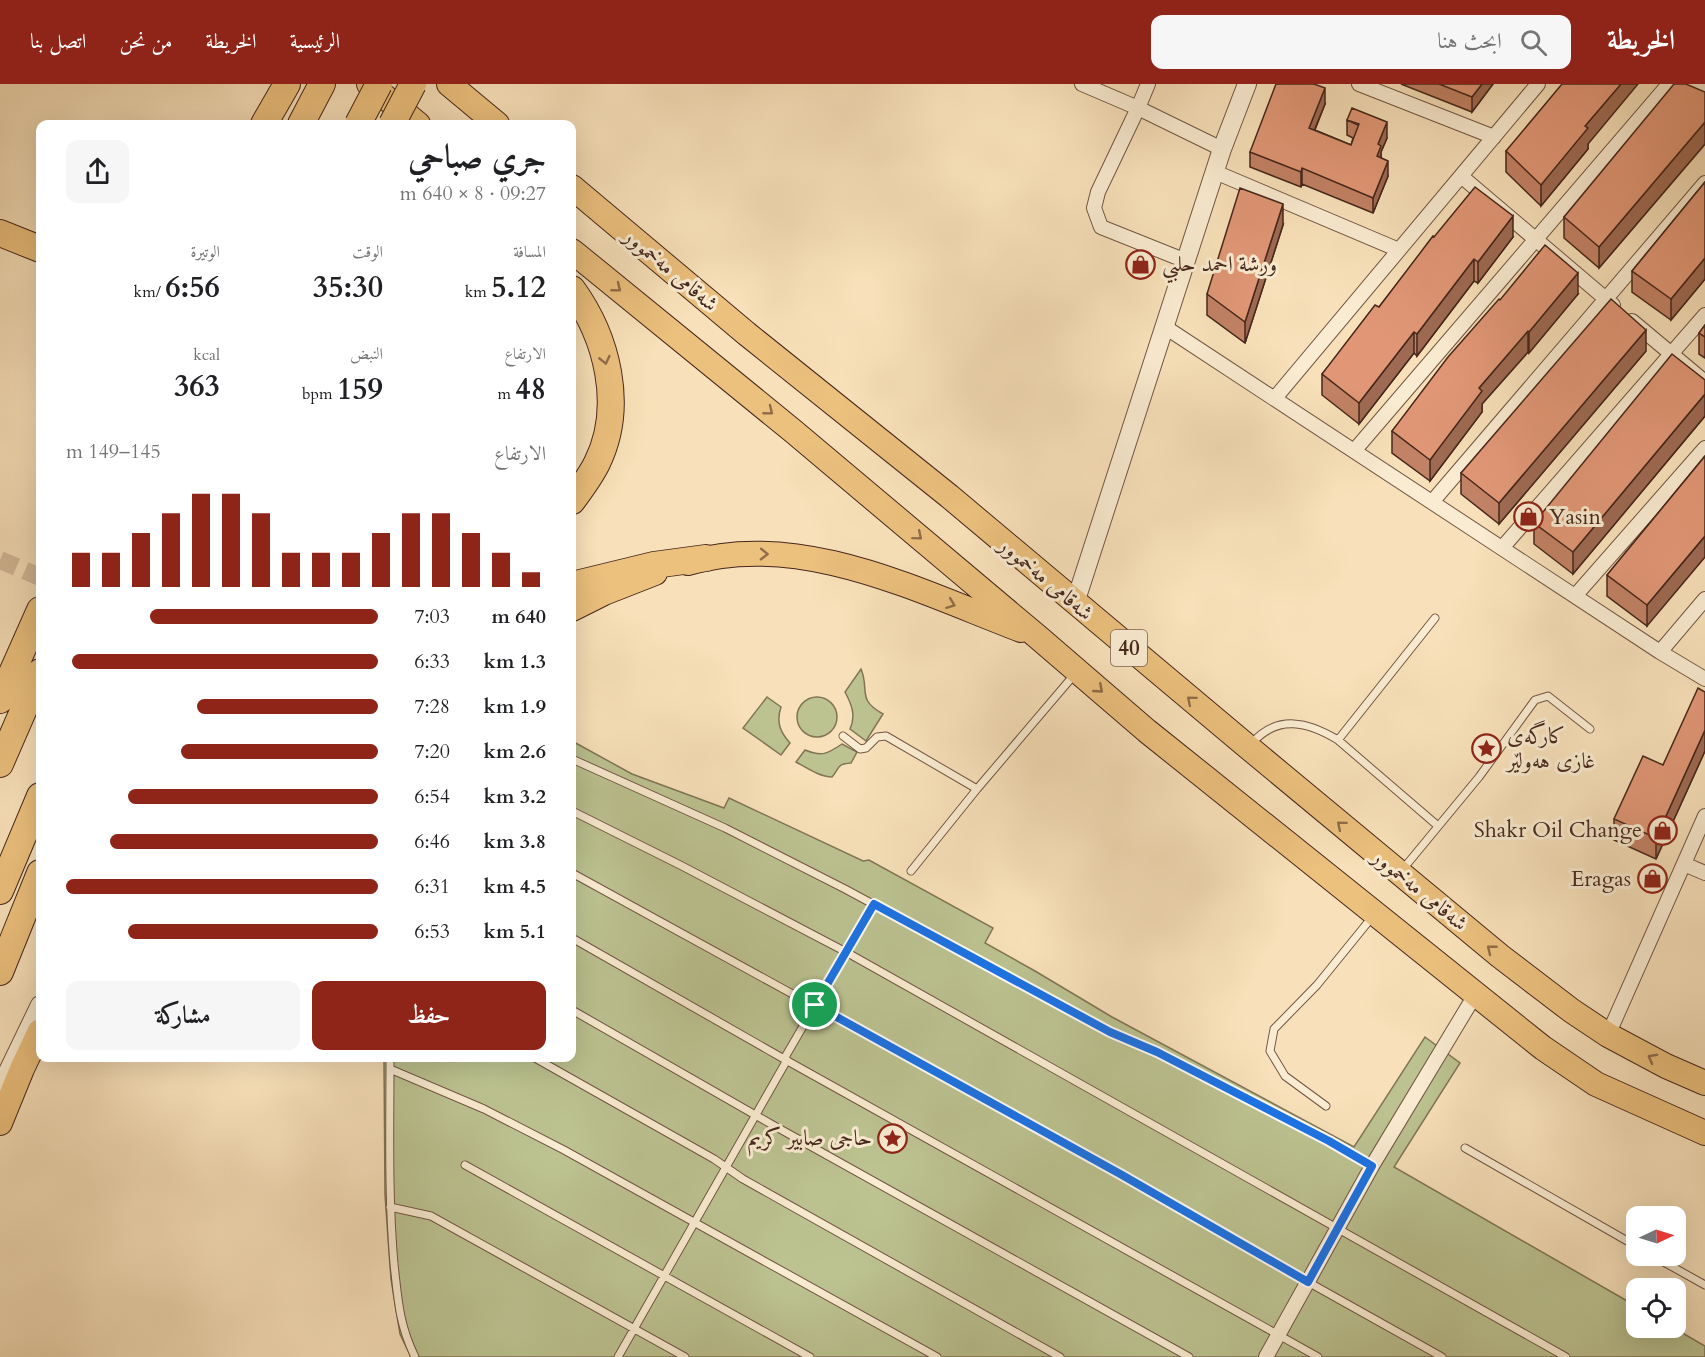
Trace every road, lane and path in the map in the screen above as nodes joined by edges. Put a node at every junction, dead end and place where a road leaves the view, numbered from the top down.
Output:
1 (286, 84) edge
2 (322, 84) edge
3 (369, 84) edge
4 (379, 84) edge
5 (413, 84) edge
6 (449, 84) edge
7 (1082, 84) edge
8 (1148, 84) edge
9 (1247, 84) edge
10 (1359, 84) edge
11 (1538, 84) edge
12 (1669, 84) edge
13 (1694, 84) edge
14 (1705, 89) edge
15 (1138, 108) junction
16 (305, 116) edge
17 (266, 120) edge
18 (360, 120) edge
19 (394, 120) edge
20 (413, 120) edge
21 (492, 120) edge
22 (1494, 137) junction
23 (1222, 149) junction
24 (1215, 172) junction
25 (1461, 176) junction
26 (1705, 183) edge
27 (576, 190) edge
28 (0, 233) edge
29 (1536, 239) junction
30 (36, 247) edge
31 (1400, 250) junction
32 (576, 254) edge
33 (1186, 261) junction
34 (576, 294) edge
35 (1606, 299) junction
36 (1705, 315) edge
37 (1165, 327) junction
38 (1672, 354) junction
39 (1705, 382) edge
40 (1275, 398) junction
41 (1705, 448) edge
42 (1354, 450) junction
43 (576, 496) edge
44 (1431, 502) junction
45 (1502, 548) junction
46 (706, 558) junction
47 (576, 584) edge
48 (1575, 596) junction
49 (1705, 598) edge
50 (1075, 603) junction
51 (576, 607) edge
52 (1435, 618) dead end
53 (36, 619) edge
54 (1039, 638) junction
55 (1660, 652) junction
56 (1078, 671) junction
57 (1705, 679) edge
58 (36, 681) edge
59 (0, 700) edge
60 (1590, 729) dead end
61 (843, 736) dead end
62 (1338, 740) junction
63 (1248, 747) junction
64 (576, 761) edge
65 (0, 764) edge
66 (977, 789) junction
67 (36, 806) edge
68 (576, 813) edge
69 (1705, 816) edge
70 (1438, 826) junction
71 (1684, 864) junction
72 (911, 871) dead end
73 (1705, 873) edge
74 (1399, 874) junction
75 (576, 875) edge
76 (36, 883) edge
77 (0, 891) edge
78 (874, 904) junction
79 (36, 912) edge
80 (1374, 914) junction
81 (576, 940) edge
82 (846, 952) junction
83 (2, 967) edge
84 (1475, 995) junction
85 (815, 1005) junction
86 (576, 1012) edge
87 (36, 1013) edge
88 (1608, 1035) junction
89 (36, 1039) edge
90 (785, 1060) junction
91 (390, 1062) edge
92 (542, 1062) edge
93 (390, 1069) junction
94 (1705, 1083) edge
95 (0, 1088) edge
96 (1326, 1106) dead end
97 (756, 1115) junction
98 (0, 1123) edge
99 (1705, 1134) edge
100 (1465, 1148) dead end
101 (465, 1165) dead end
102 (1372, 1166) junction
103 (726, 1167) junction
104 (390, 1207) junction
105 (695, 1222) junction
106 (1338, 1228) junction
107 (1626, 1240) edge
108 (1671, 1266) edge
109 (664, 1275) junction
110 (1308, 1282) junction
111 (1705, 1285) edge
112 (634, 1329) junction
113 (1278, 1335) junction
114 (415, 1357) edge
115 (618, 1357) edge
116 (685, 1357) edge
117 (810, 1357) edge
118 (937, 1357) edge
119 (1060, 1357) edge
120 (1189, 1357) edge
121 (1266, 1357) edge
122 (1318, 1357) edge
123 (1442, 1357) edge
124 (1566, 1357) edge

1 - 17 highway
2 - 16 highway
3 - 20 highway
4 - 18 highway, bridge
5 - 19 highway, bridge
6 - 21 highway
7 - 15 street
8 - 15 street
9 - 23 street
10 - 22 street
11 - 22 street
12 - 29 street
13 - 14 street
15 - 23 street
15 - 33 street
22 - 25 street
23 - 24 street
24 - 31 street
24 - 33 street
25 - 29 street
25 - 31 street
26 - 35 street
27 - 50 highway, شەقامی مەخموور / 40
28 - 30 highway
29 - 35 street
29 - 42 street
31 - 40 street
32 -> 54 highway, شەقامی مەخموور / 40
33 - 37 street
34 -> 43 highway
35 - 38 street
35 - 44 street
36 - 38 street
37 - 40 street
37 - 50 street
38 - 39 street
38 - 45 street
40 - 42 street
41 - 48 street
42 - 44 street
44 - 45 street
45 - 48 street
46 - 47 highway
46 - 51 highway
46 -> 54 highway
48 - 55 street
49 - 55 street
63 -> 50 highway, شەقامی مەخموور / 40
52 - 62 lane
53 - 59 highway
54 - 56 highway, شەقامی مەخموور / 40
55 - 57 street
56 - 66 lane
56 -> 80 highway, شەقامی مەخموور / 40
58 - 65 highway
60 - 70 lane
61 - 66 lane
62 - 63 lane
62 - 70 lane
74 -> 63 highway, شەقامی مەخموور / 40
64 - 78 lane
66 - 72 lane
67 - 77 highway
68 - 82 lane
69 - 71 street
70 - 74 lane
71 - 73 street
71 - 88 street
88 -> 74 highway, شەقامی مەخموور / 40
75 - 85 lane
76 - 83 highway
78 - 82 lane
78 - 102 lane
79 - 83 highway
80 - 84 highway, شەقامی مەخموور / 40
80 - 96 lane
81 - 90 lane
82 - 85 lane
82 - 106 lane
84 - 99 highway, شەقامی مەخموور / 40
84 - 102 street
85 - 90 lane
85 - 110 lane
86 - 97 lane
87 - 95 street
94 -> 88 highway, شەقامی مەخموور / 40
89 - 98 highway
90 - 97 lane
90 - 113 lane
91 - 93 lane
92 - 103 lane
93 - 104 lane
93 - 105 lane
97 - 103 lane
97 - 120 lane
100 - 107 lane
101 - 109 lane
102 - 106 street
103 - 105 lane
103 - 119 lane
104 - 112 lane
104 - 114 lane
105 - 109 lane
105 - 118 lane
106 - 110 street
106 - 124 lane
108 - 111 lane
109 - 112 lane
109 - 117 lane
110 - 113 street
110 - 123 lane
112 - 115 lane
112 - 116 lane
113 - 121 street
113 - 122 lane

